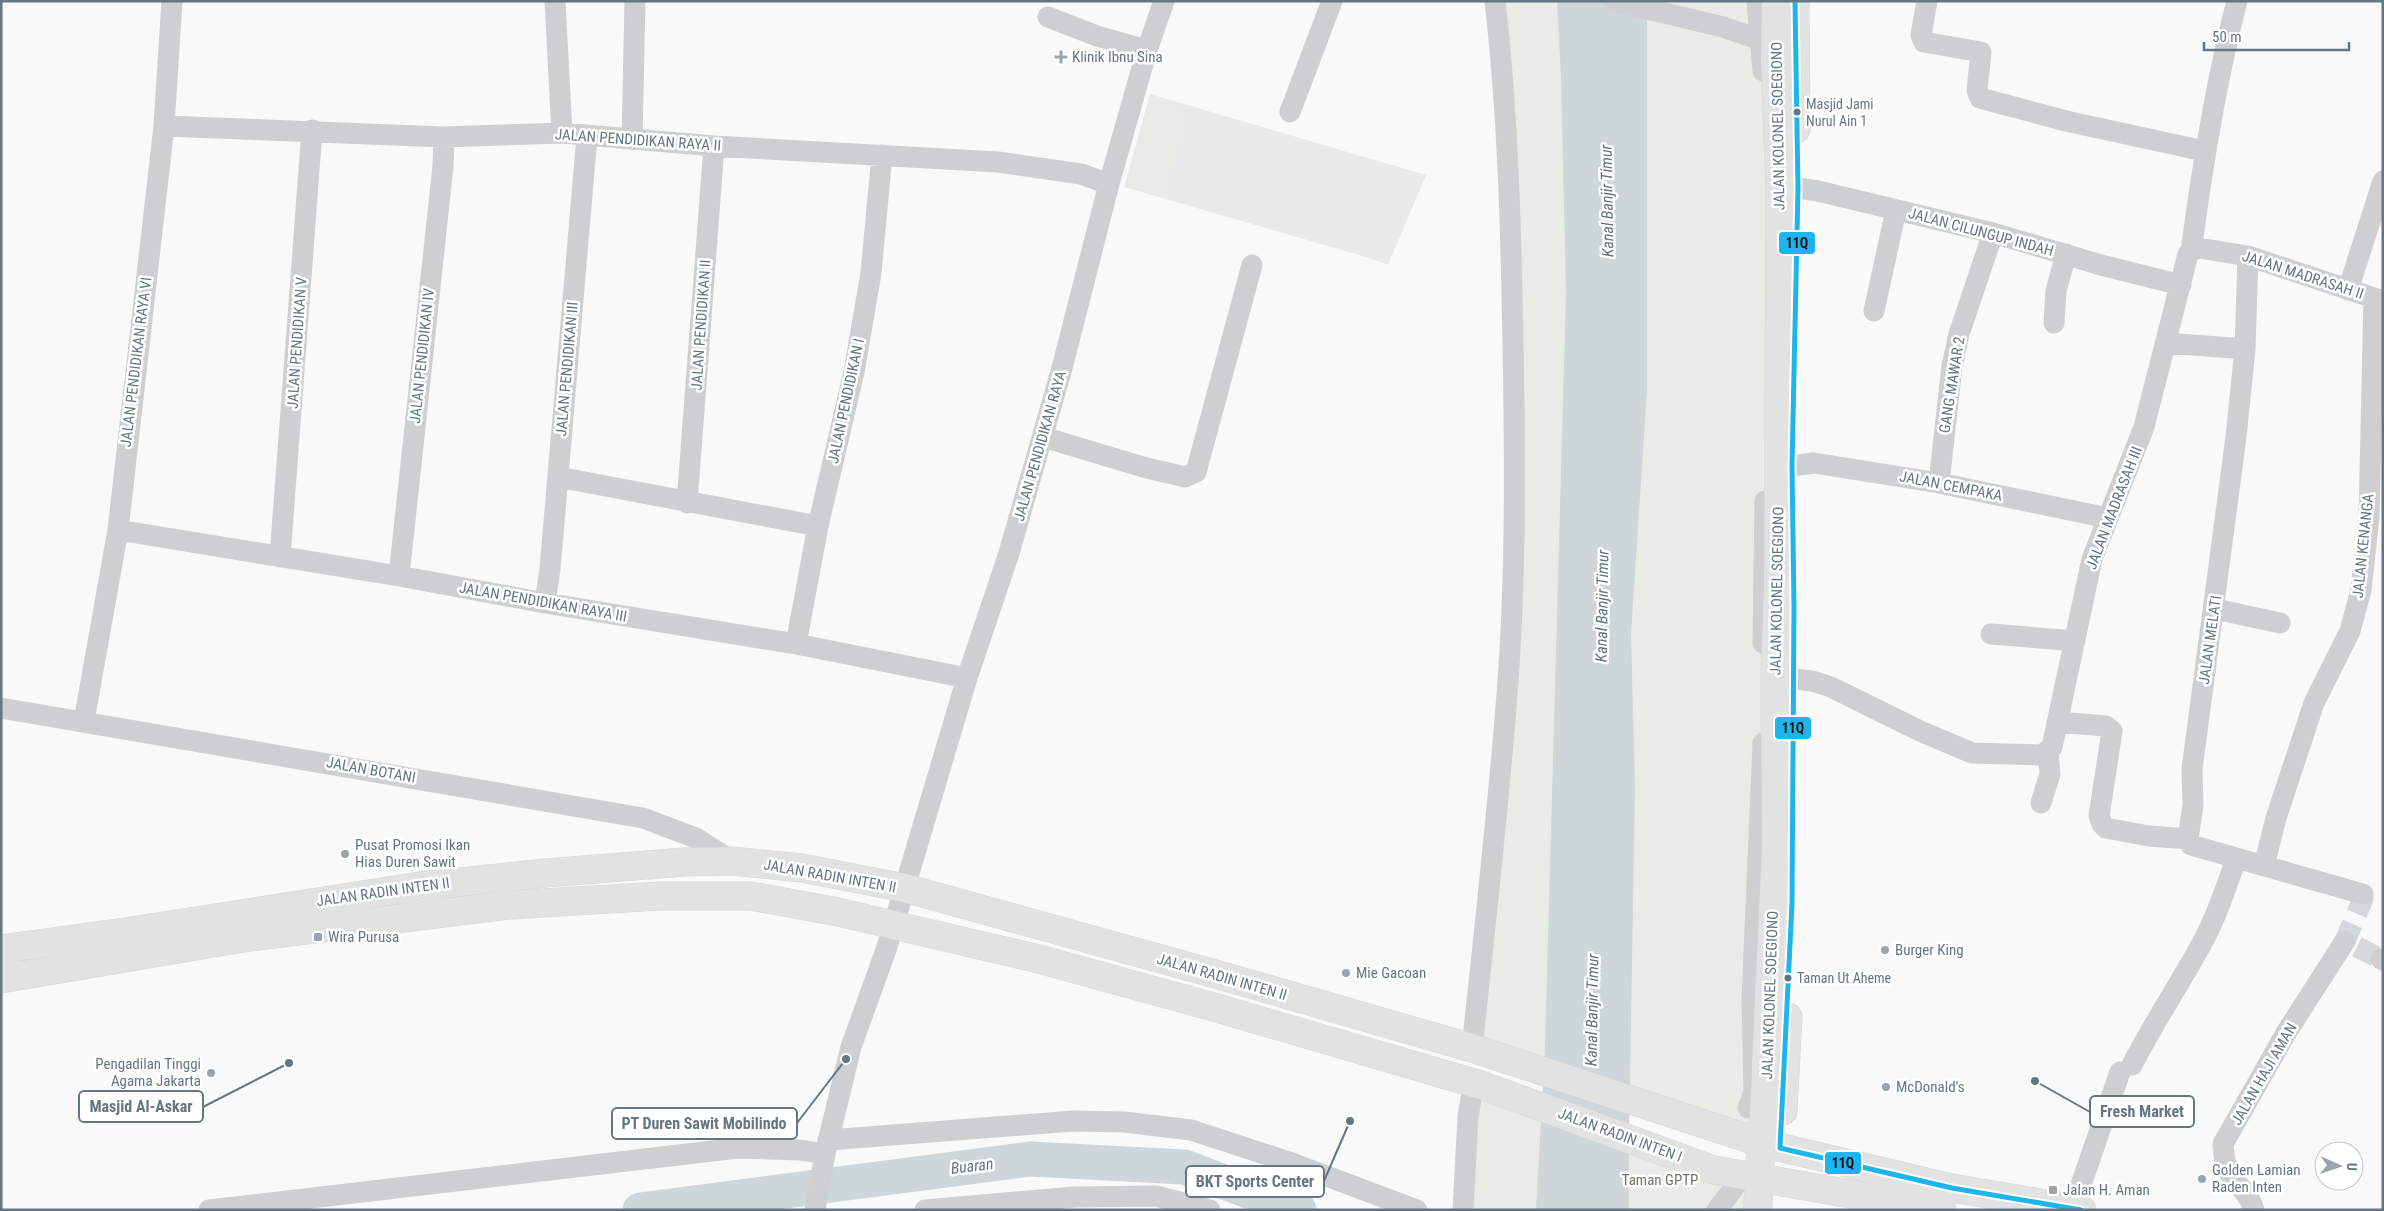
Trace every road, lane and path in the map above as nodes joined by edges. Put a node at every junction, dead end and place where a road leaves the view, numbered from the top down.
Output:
1 (172, 1) edge
2 (555, 1) edge
3 (635, 1) edge
4 (1164, 1) edge
5 (1332, 1) edge
6 (1495, 1) edge
7 (1614, 1) edge
8 (1927, 1) edge
9 (2237, 1) edge
10 (1776, 5) edge
11 (1048, 17) dead end
12 (1147, 50) junction
13 (1768, 50) junction
14 (1290, 112) dead end
15 (164, 126) junction
16 (312, 130) junction
17 (562, 133) junction
18 (587, 136) junction
19 (444, 137) junction
20 (632, 140) junction
21 (714, 146) junction
22 (2204, 151) junction
23 (882, 155) junction
24 (2383, 181) edge
25 (1110, 184) junction
26 (1789, 189) junction
27 (1896, 210) junction
28 (1993, 233) junction
29 (2193, 250) junction
30 (2066, 254) junction
31 (2248, 256) junction
32 (1252, 265) dead end
33 (2181, 285) junction
34 (2348, 290) junction
35 (2378, 299) edge
36 (1874, 311) dead end
37 (2054, 323) dead end
38 (2166, 342) junction
39 (2245, 349) junction
40 (1043, 438) junction
41 (1792, 466) junction
42 (558, 477) junction
43 (1939, 483) junction
44 (687, 503) junction
45 (2108, 518) junction
46 (818, 526) junction
47 (118, 530) junction
48 (280, 557) junction
49 (399, 576) junction
50 (545, 603) junction
51 (2214, 609) junction
52 (2280, 623) dead end
53 (1991, 634) dead end
54 (2075, 641) junction
55 (796, 644) junction
56 (967, 678) junction
57 (1794, 679) junction
58 (1, 708) edge
59 (84, 721) junction
60 (2058, 722) junction
61 (2048, 752) junction
62 (2041, 803) dead end
63 (2188, 839) junction
64 (2236, 859) junction
65 (732, 861) junction
66 (2264, 866) junction
67 (905, 888) junction
68 (2363, 894) dead end
69 (894, 926) junction
70 (2345, 941) dead end
71 (1, 949) edge
72 (1, 979) edge
73 (1482, 1052) junction
74 (1479, 1085) junction
75 (1757, 1102) junction
76 (1733, 1133) junction
77 (1771, 1146) junction
78 (825, 1151) junction
79 (1750, 1180) junction
80 (815, 1205) edge
81 (2077, 1209) edge
82 (209, 1210) edge
83 (926, 1210) edge
84 (1210, 1210) edge
85 (1417, 1210) edge
86 (1463, 1210) edge
87 (1717, 1210) edge
88 (1750, 1210) edge
89 (1758, 1210) edge
90 (1776, 1210) edge
91 (1942, 1210) edge
92 (2254, 1210) edge

1 - 15 street, JALAN PENDIDIKAN RAYA VI
2 - 17 street
3 - 20 street
4 - 12 street, JALAN PENDIDIKAN RAYA
5 - 14 street
6 - 73 street
7 - 13 street
8 - 22 street
9 - 22 street, JALAN MADRASAH III
10 - 13 main road, JALAN KOLONEL SOEGIONO
10 - 26 main road, JALAN KOLONEL SOEGIONO
11 - 12 street
12 - 25 street, JALAN PENDIDIKAN RAYA
13 - 26 main road, JALAN KOLONEL SOEGIONO
13 - 75 street
15 - 16 street, JALAN PENDIDIKAN RAYA II
15 - 47 street, JALAN PENDIDIKAN RAYA VI
16 - 19 street, JALAN PENDIDIKAN RAYA II
16 - 48 street, JALAN PENDIDIKAN V
17 - 18 street, JALAN PENDIDIKAN RAYA II
17 - 19 street, JALAN PENDIDIKAN RAYA II
18 - 20 street, JALAN PENDIDIKAN RAYA II
18 - 42 street, JALAN PENDIDIKAN III
19 - 49 street, JALAN PENDIDIKAN IV
20 - 21 street, JALAN PENDIDIKAN RAYA II
21 - 23 street, JALAN PENDIDIKAN RAYA II
21 - 44 street, JALAN PENDIDIKAN II
22 - 29 street, JALAN MADRASAH III
23 - 25 street, JALAN PENDIDIKAN RAYA II
23 - 46 street, JALAN PENDIDIKAN I
24 - 34 street
25 - 40 street, JALAN PENDIDIKAN RAYA
26 - 27 street, JALAN CILUNGUP INDAH
26 - 41 main road, JALAN KOLONEL SOEGIONO
26 - 75 main road, JALAN KOLONEL SOEGIONO
27 - 28 street, JALAN CILUNGUP INDAH
27 - 36 street
28 - 30 street, JALAN CILUNGUP INDAH
28 - 43 street, GANG MAWAR 2
29 - 31 street, JALAN MADRASAH II
29 - 33 street, JALAN MADRASAH III
30 - 33 street, JALAN CILUNGUP INDAH
30 - 37 street
31 - 34 street, JALAN MADRASAH II
31 - 39 street, JALAN MELATI
32 - 40 street
33 - 38 street, JALAN MADRASAH III
34 - 35 street, JALAN MADRASAH II
35 - 66 street, JALAN KENANGA
38 - 39 street
38 - 45 street, JALAN MADRASAH III
39 - 51 street, JALAN MELATI
40 - 56 street, JALAN PENDIDIKAN RAYA
41 - 43 street, JALAN CEMPAKA
41 - 57 main road, JALAN KOLONEL SOEGIONO
42 - 44 street
42 - 50 street, JALAN PENDIDIKAN III
43 - 45 street, JALAN CEMPAKA
44 - 46 street
45 - 54 street, JALAN MADRASAH III
46 - 55 street, JALAN PENDIDIKAN I
47 - 48 street, JALAN PENDIDIKAN RAYA III
47 - 59 street, JALAN PENDIDIKAN RAYA VI
48 - 49 street, JALAN PENDIDIKAN RAYA III
49 - 50 street, JALAN PENDIDIKAN RAYA III
50 - 55 street, JALAN PENDIDIKAN RAYA III
51 - 52 street
51 - 63 street, JALAN MELATI
53 - 54 street
54 - 60 street, JALAN MADRASAH III
55 - 56 street, JALAN PENDIDIKAN RAYA III
56 - 67 street, JALAN PENDIDIKAN RAYA
57 - 61 street
57 - 77 main road, JALAN KOLONEL SOEGIONO
58 - 59 street, JALAN BOTANI
59 - 65 street, JALAN BOTANI
60 - 61 street, JALAN MADRASAH III
60 - 63 street
61 - 62 street
63 - 64 street
64 - 66 street
64 - 81 street
65 - 67 main road, JALAN RADIN INTEN II
65 - 71 main road, JALAN RADIN INTEN II
66 - 68 street
67 - 69 street, JALAN PENDIDIKAN RAYA
67 - 73 main road, JALAN RADIN INTEN II
69 - 72 main road, JALAN RADIN INTEN II
69 - 74 main road, JALAN RADIN INTEN II
69 - 78 street, JALAN PENDIDIKAN RAYA
70 - 92 street, JALAN HAJI AMAN
73 - 76 main road
74 - 79 main road, JALAN RADIN INTEN I
74 - 86 street
75 - 76 main road
75 - 77 main road, JALAN KOLONEL SOEGIONO
76 - 77 main road
77 - 79 main road, JALAN KOLONEL SOEGIONO
77 - 81 main road
78 - 80 street, JALAN PENDIDIKAN RAYA
78 - 82 street
78 - 85 street
79 - 87 street
79 - 88 main road
79 - 89 main road
79 - 90 main road
79 - 91 main road, JALAN RADIN INTEN I
83 - 84 street

